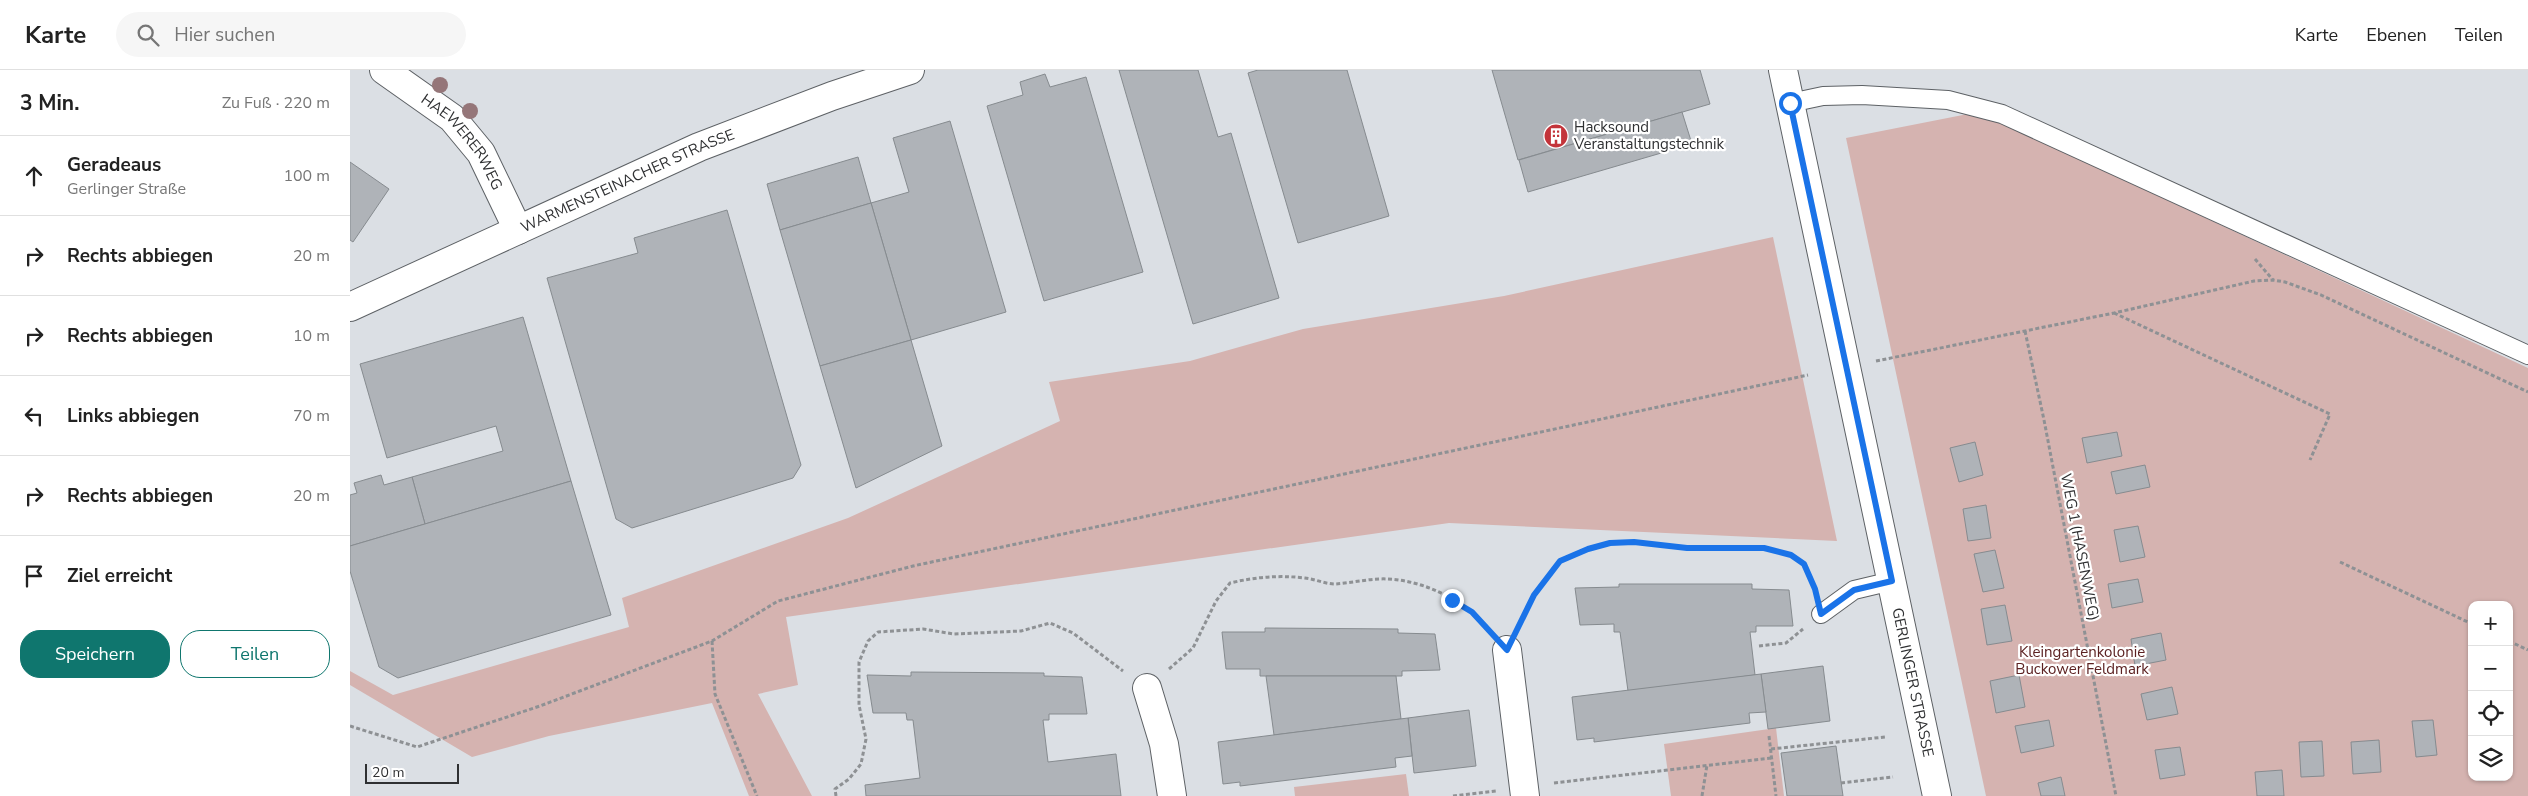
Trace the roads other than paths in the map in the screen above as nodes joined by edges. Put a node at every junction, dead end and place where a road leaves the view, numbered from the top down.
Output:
1 (384, 70) edge
2 (910, 70) edge
3 (1783, 70) edge
4 (1790, 103) junction
5 (518, 230) junction
6 (350, 307) edge
7 (2528, 355) edge
8 (1892, 581) junction
9 (1821, 614) road end
10 (1507, 650) road end
11 (1147, 688) road end
12 (1525, 792) edge
13 (1172, 796) edge
14 (1937, 796) edge

1 - 5 street, HAEWERERWEG
2 - 5 street, WARMENSTEINACHER STRASSE
3 - 4 street, GERLINGER STRASSE
4 - 7 lane
4 - 8 street, GERLINGER STRASSE
5 - 6 street, WARMENSTEINACHER STRASSE
8 - 9 lane
8 - 14 street, GERLINGER STRASSE
10 - 12 street
11 - 13 street

